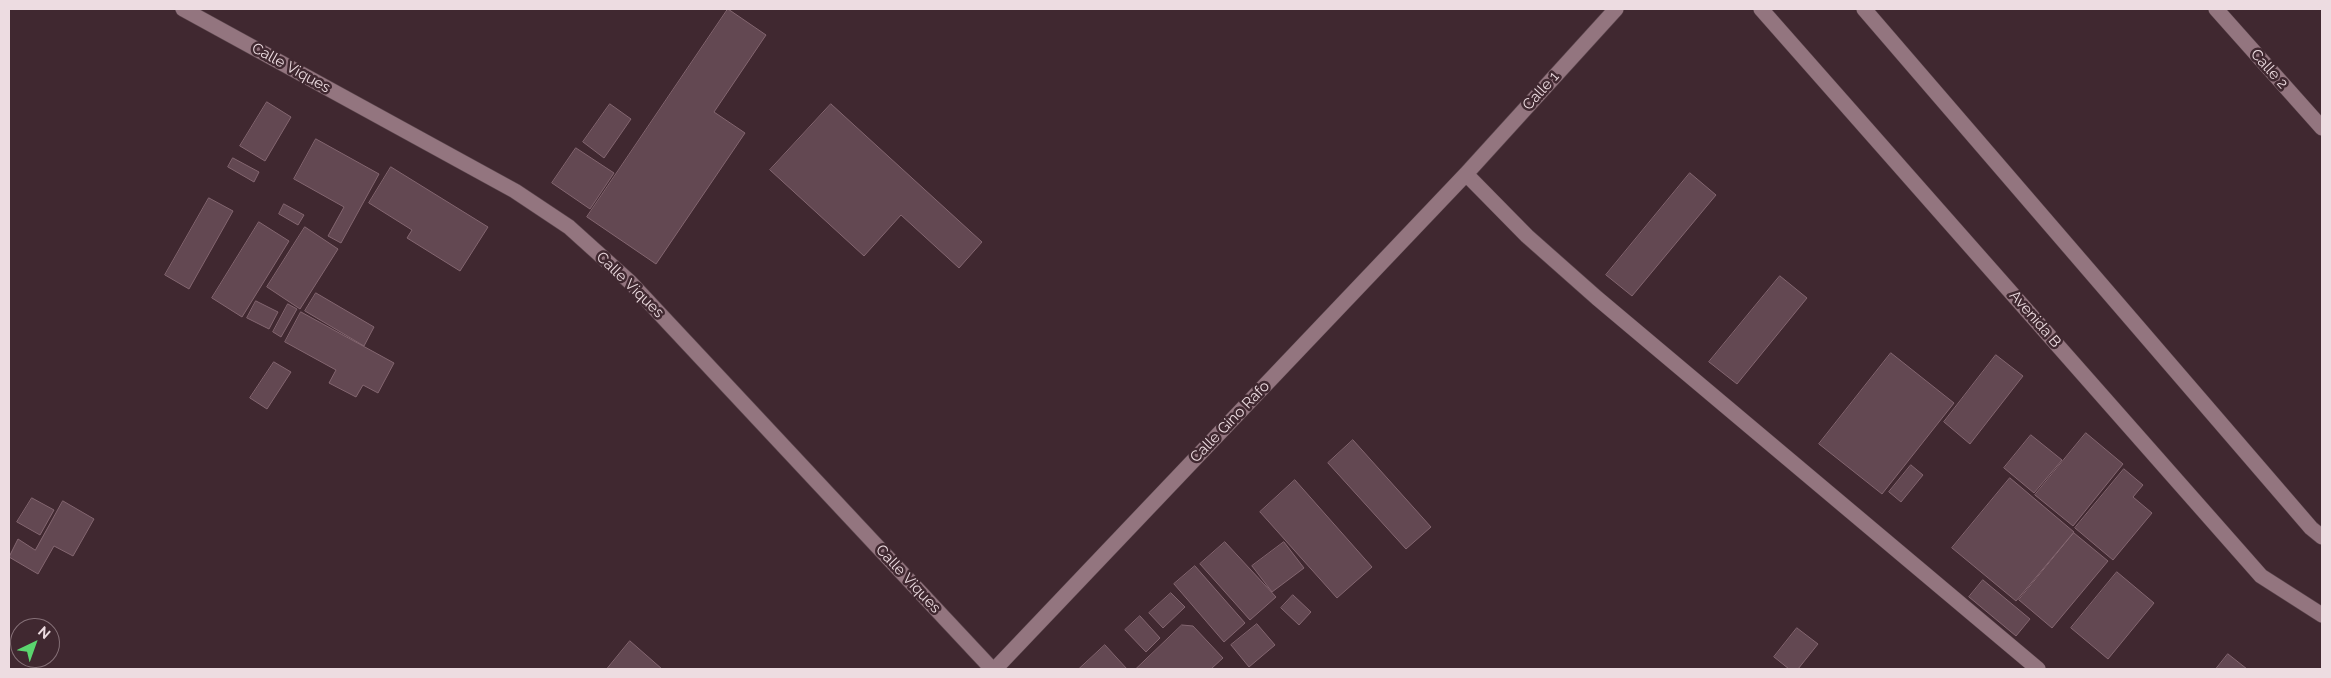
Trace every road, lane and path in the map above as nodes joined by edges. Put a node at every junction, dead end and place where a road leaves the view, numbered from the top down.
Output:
1 (183, 9) edge
2 (1616, 9) edge
3 (1761, 9) edge
4 (1864, 9) edge
5 (2216, 9) edge
6 (2322, 128) edge
7 (1466, 174) junction
8 (2322, 537) edge
9 (2322, 615) edge
10 (993, 669) edge
11 (2038, 669) edge

1 - 10 street, Calle Viques
2 - 7 street, Calle 1
3 - 9 street, Avenida B
4 - 8 street
5 - 6 street, Calle 2
7 - 10 street, Calle Gino Rafo
7 - 11 street

